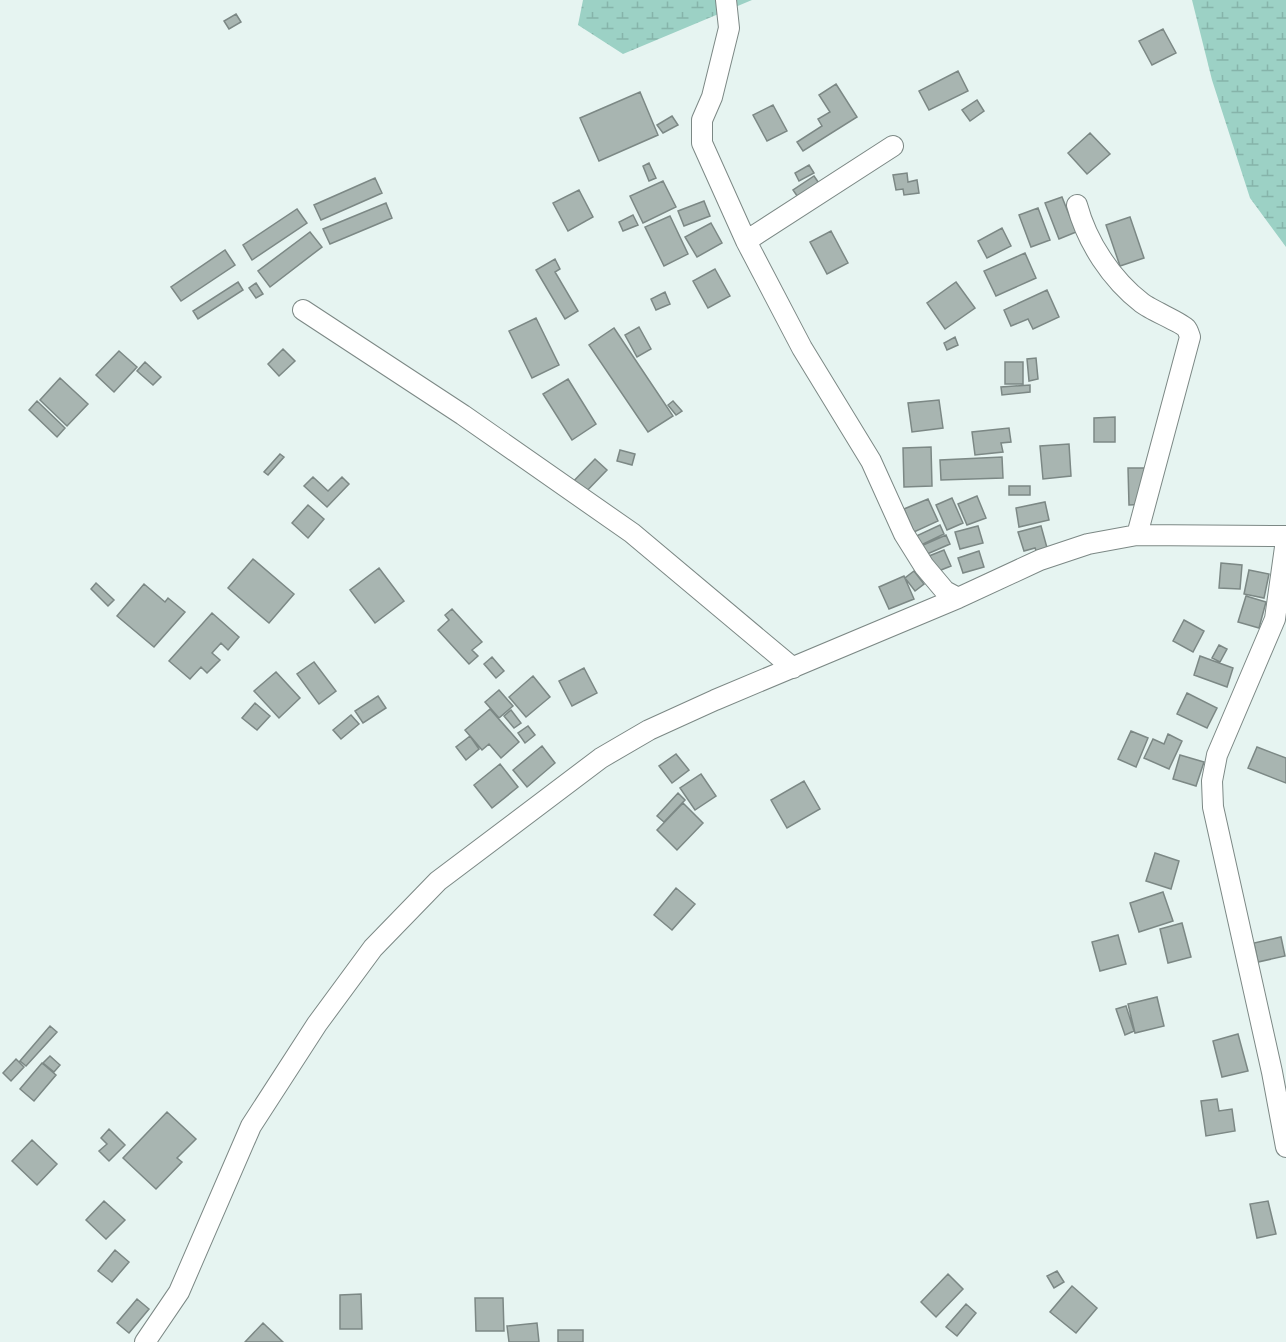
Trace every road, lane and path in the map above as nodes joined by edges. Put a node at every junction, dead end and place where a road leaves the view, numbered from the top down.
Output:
1 (726, 0) edge
2 (893, 146) dead end
3 (1077, 205) dead end
4 (746, 241) junction
5 (303, 310) dead end
6 (1137, 535) junction
7 (1286, 536) edge
8 (1286, 540) edge
9 (958, 598) junction
10 (793, 668) junction
11 (1286, 1147) edge
12 (145, 1342) edge

1 - 4 street
2 - 4 street
3 - 6 street
4 - 9 street
5 - 10 street
6 - 7 street
6 - 9 street
8 - 11 street
9 - 10 street
10 - 12 street

